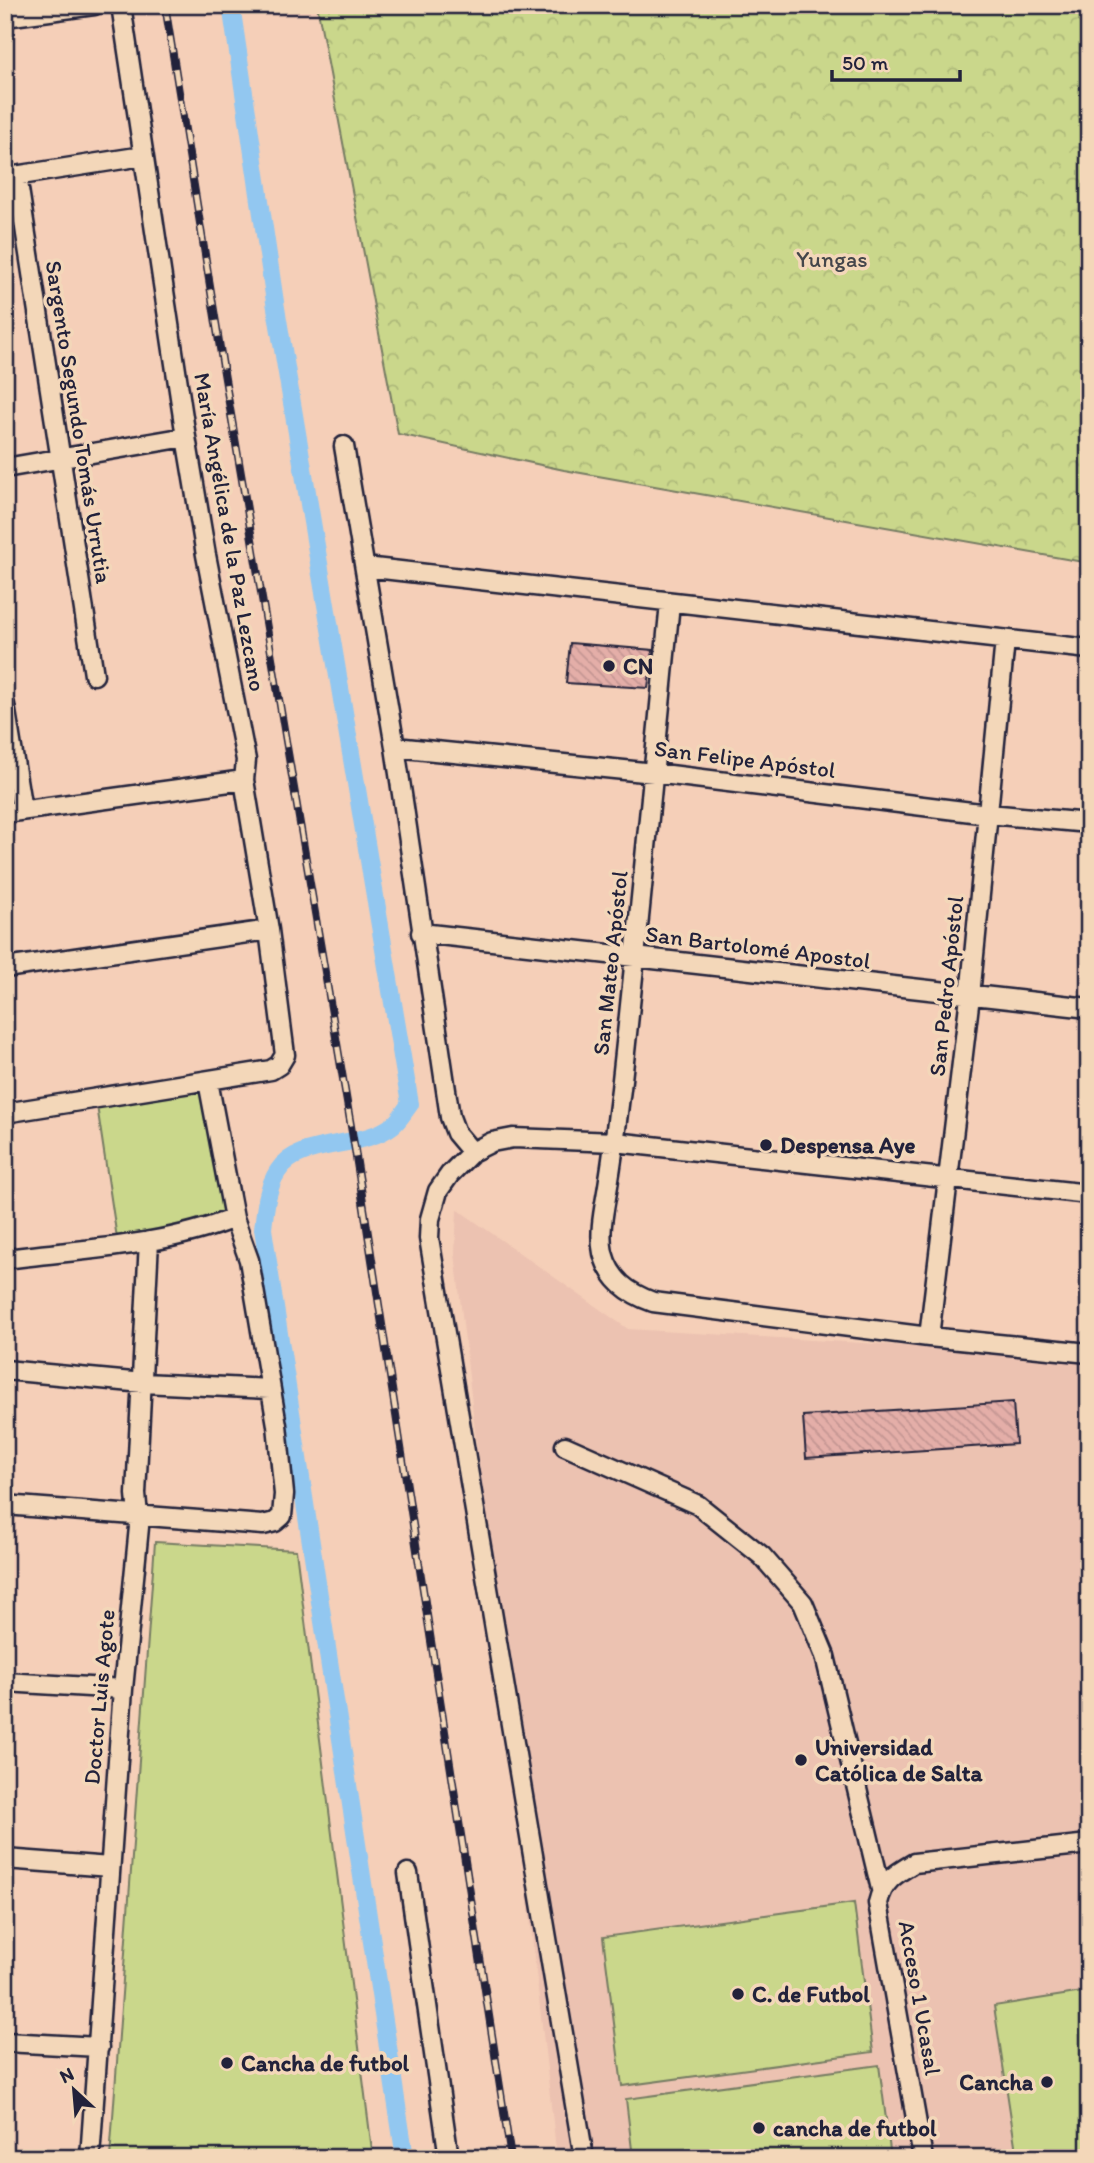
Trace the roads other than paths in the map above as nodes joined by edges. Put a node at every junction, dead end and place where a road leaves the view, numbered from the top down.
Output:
1 (94, 5) edge
2 (121, 5) edge
3 (5, 17) edge
4 (143, 156) junction
5 (11, 177) edge
6 (186, 437) junction
7 (344, 446) dead end
8 (59, 458) junction
9 (5, 468) edge
10 (365, 567) junction
11 (670, 603) junction
12 (1005, 640) junction
13 (1089, 649) edge
14 (94, 675) dead end
15 (5, 705) edge
16 (394, 747) junction
17 (654, 773) junction
18 (244, 780) junction
19 (14, 812) edge
20 (988, 814) junction
21 (1089, 823) edge
22 (268, 930) junction
23 (421, 933) junction
24 (636, 957) junction
25 (5, 968) edge
26 (970, 996) junction
27 (1089, 1008) edge
28 (208, 1081) junction
29 (5, 1113) edge
30 (615, 1142) junction
31 (472, 1152) junction
32 (949, 1181) junction
33 (1089, 1194) edge
34 (234, 1218) junction
35 (149, 1241) junction
36 (5, 1259) edge
37 (929, 1337) junction
38 (1089, 1353) edge
39 (5, 1370) edge
40 (144, 1383) junction
41 (270, 1389) junction
42 (565, 1446) dead end
43 (5, 1505) edge
44 (138, 1515) junction
45 (5, 1682) edge
46 (123, 1689) junction
47 (1089, 1843) edge
48 (5, 1859) edge
49 (110, 1867) junction
50 (408, 1873) dead end
51 (881, 1889) junction
52 (5, 2042) edge
53 (99, 2047) junction
54 (90, 2158) edge
55 (449, 2158) edge
56 (584, 2158) edge
57 (923, 2158) edge

1 - 3 street
2 - 4 street, María Angélica de la Paz Lezcano
4 - 5 street
4 - 6 street, María Angélica de la Paz Lezcano
5 - 8 street, Sargento Segundo Tomás Urrutia
6 - 8 street
6 - 18 street, María Angélica de la Paz Lezcano
7 - 10 street
8 - 9 street
8 - 14 street, Sargento Segundo Tomás Urrutia
10 - 11 street
10 - 16 street
11 - 12 street
11 - 17 street, San Mateo Apóstol
12 - 13 street
12 - 20 street, San Pedro Apóstol
15 - 19 street
16 - 17 street, San Felipe Apóstol
16 - 23 street
17 - 20 street, San Felipe Apóstol
17 - 24 street, San Mateo Apóstol
18 - 19 street
18 - 22 street, María Angélica de la Paz Lezcano
20 - 21 street, San Felipe Apóstol
20 - 26 street, San Pedro Apóstol
22 - 25 street
22 - 28 street, María Angélica de la Paz Lezcano
23 - 24 street, San Bartolomé Apostol
23 - 31 street
24 - 26 street, San Bartolomé Apostol
24 - 30 street, San Mateo Apóstol
26 - 27 street, San Bartolomé Apostol
26 - 32 street, San Pedro Apóstol
28 - 29 street
28 - 34 street
30 - 31 street
30 - 32 street
30 - 37 street, San Mateo Apóstol
31 - 56 street
32 - 33 street
32 - 37 street, San Pedro Apóstol
34 - 35 street
34 - 41 street
35 - 36 street
35 - 40 street, Doctor Luis Agote
37 - 38 street
39 - 40 street
40 - 41 street
40 - 44 street, Doctor Luis Agote
41 - 44 street
42 - 51 street, Acceso 1 Ucasal
43 - 44 street
44 - 46 street, Doctor Luis Agote
45 - 46 street
46 - 49 street, Doctor Luis Agote
47 - 51 street
48 - 49 street
49 - 53 street, Doctor Luis Agote
50 - 55 street
51 - 57 street, Acceso 1 Ucasal
52 - 53 street
53 - 54 street, Doctor Luis Agote

